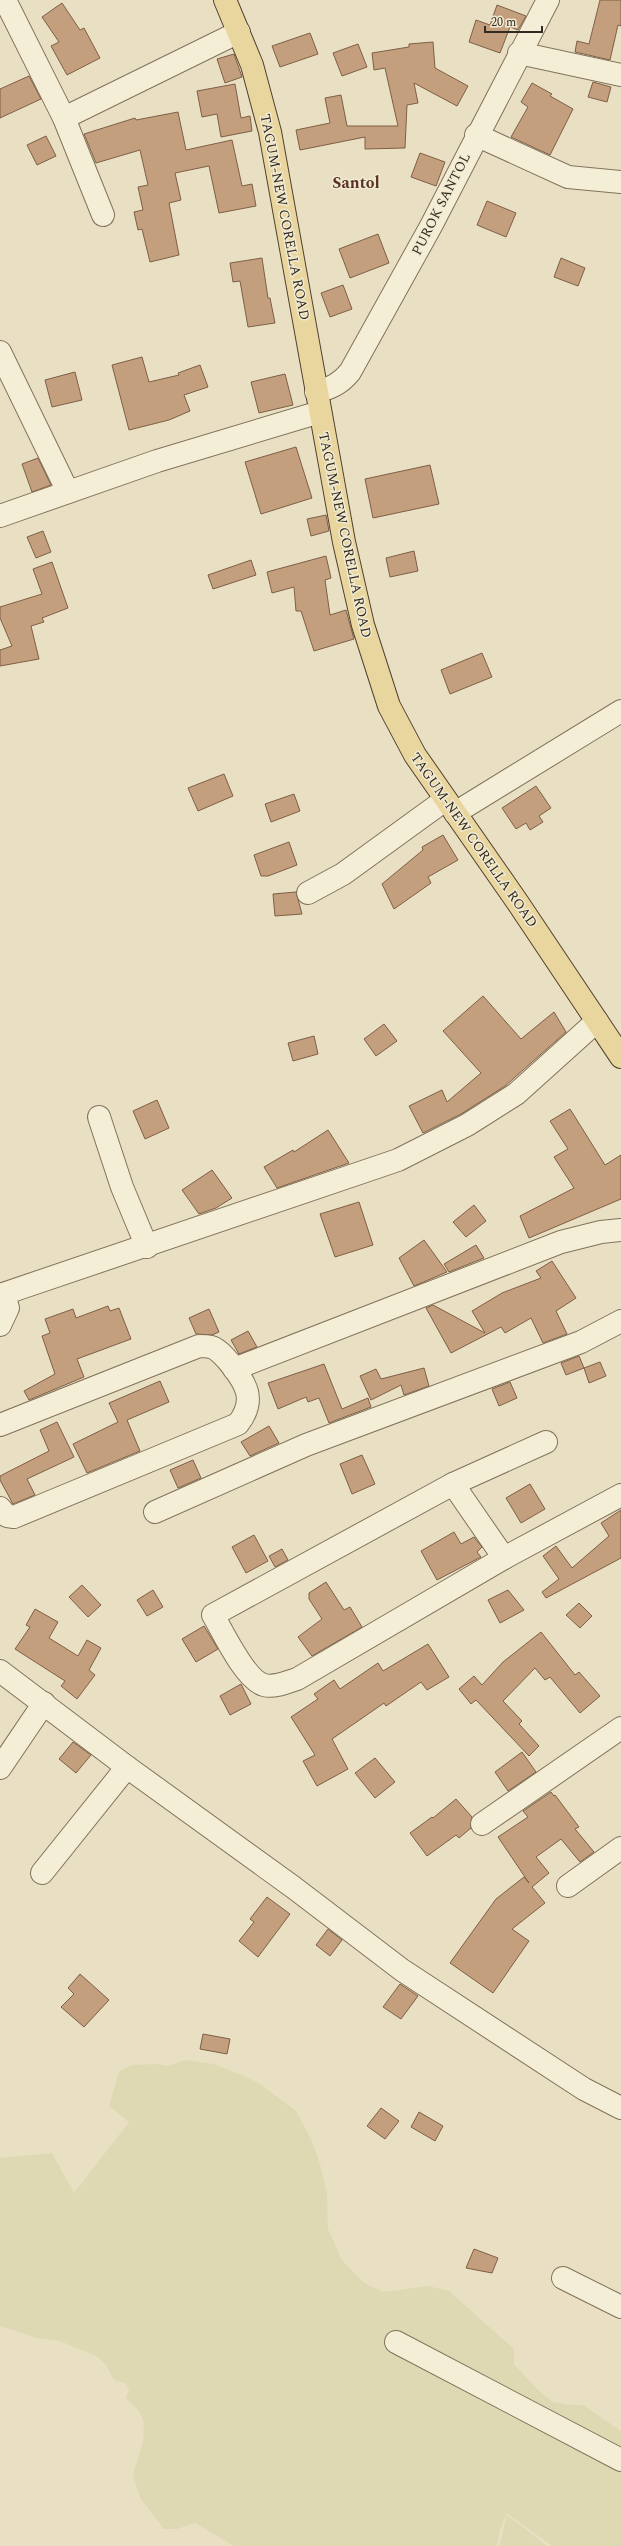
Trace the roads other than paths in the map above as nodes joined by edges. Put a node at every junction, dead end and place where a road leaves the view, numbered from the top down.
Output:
1 (4, 0) edge
2 (225, 0) edge
3 (548, 0) edge
4 (239, 32) junction
5 (519, 53) junction
6 (620, 70) edge
7 (64, 118) junction
8 (476, 135) junction
9 (621, 182) edge
10 (103, 215) dead end
11 (0, 352) edge
12 (318, 402) junction
13 (68, 492) junction
14 (0, 516) edge
15 (621, 711) edge
16 (450, 807) junction
17 (308, 893) dead end
18 (597, 1021) junction
19 (621, 1057) edge
20 (99, 1117) dead end
21 (621, 1230) edge
22 (147, 1247) junction
23 (2, 1295) edge
24 (621, 1321) edge
25 (0, 1325) edge
26 (234, 1369) junction
27 (0, 1425) edge
28 (546, 1442) dead end
29 (453, 1484) junction
30 (621, 1495) edge
31 (0, 1508) edge
32 (156, 1512) dead end
33 (504, 1558) junction
34 (0, 1672) edge
35 (44, 1703) junction
36 (621, 1728) edge
37 (127, 1767) junction
38 (0, 1768) edge
39 (482, 1824) dead end
40 (621, 1848) edge
41 (42, 1873) dead end
42 (568, 1886) dead end
43 (621, 2108) edge
44 (564, 2278) dead end
45 (621, 2307) edge
46 (396, 2342) dead end
47 (621, 2460) edge

1 - 7 street
2 - 4 main road, TAGUM-NEW CORELLA ROAD
3 - 5 street, PUROK SANTOL
4 - 7 street
4 - 12 main road, TAGUM-NEW CORELLA ROAD
5 - 6 street
5 - 8 street, PUROK SANTOL
7 - 10 street
8 - 9 street
8 - 12 street, PUROK SANTOL
11 - 13 street
12 - 13 street, PUROK SANTOL
12 - 16 main road, TAGUM-NEW CORELLA ROAD
13 - 14 street, PUROK SANTOL
15 - 16 street
16 - 17 street
16 - 18 main road, TAGUM-NEW CORELLA ROAD
18 - 19 main road, TAGUM-NEW CORELLA ROAD
18 - 22 street
20 - 22 street
21 - 26 street
22 - 23 street
23 - 25 street
24 - 32 street
26 - 27 street
26 - 31 street
28 - 29 street
29 - 33 street
29 - 33 street
30 - 33 street
34 - 35 street
35 - 37 street
35 - 38 street
36 - 39 street
37 - 41 street
37 - 43 street
40 - 42 street
44 - 45 street
46 - 47 street

